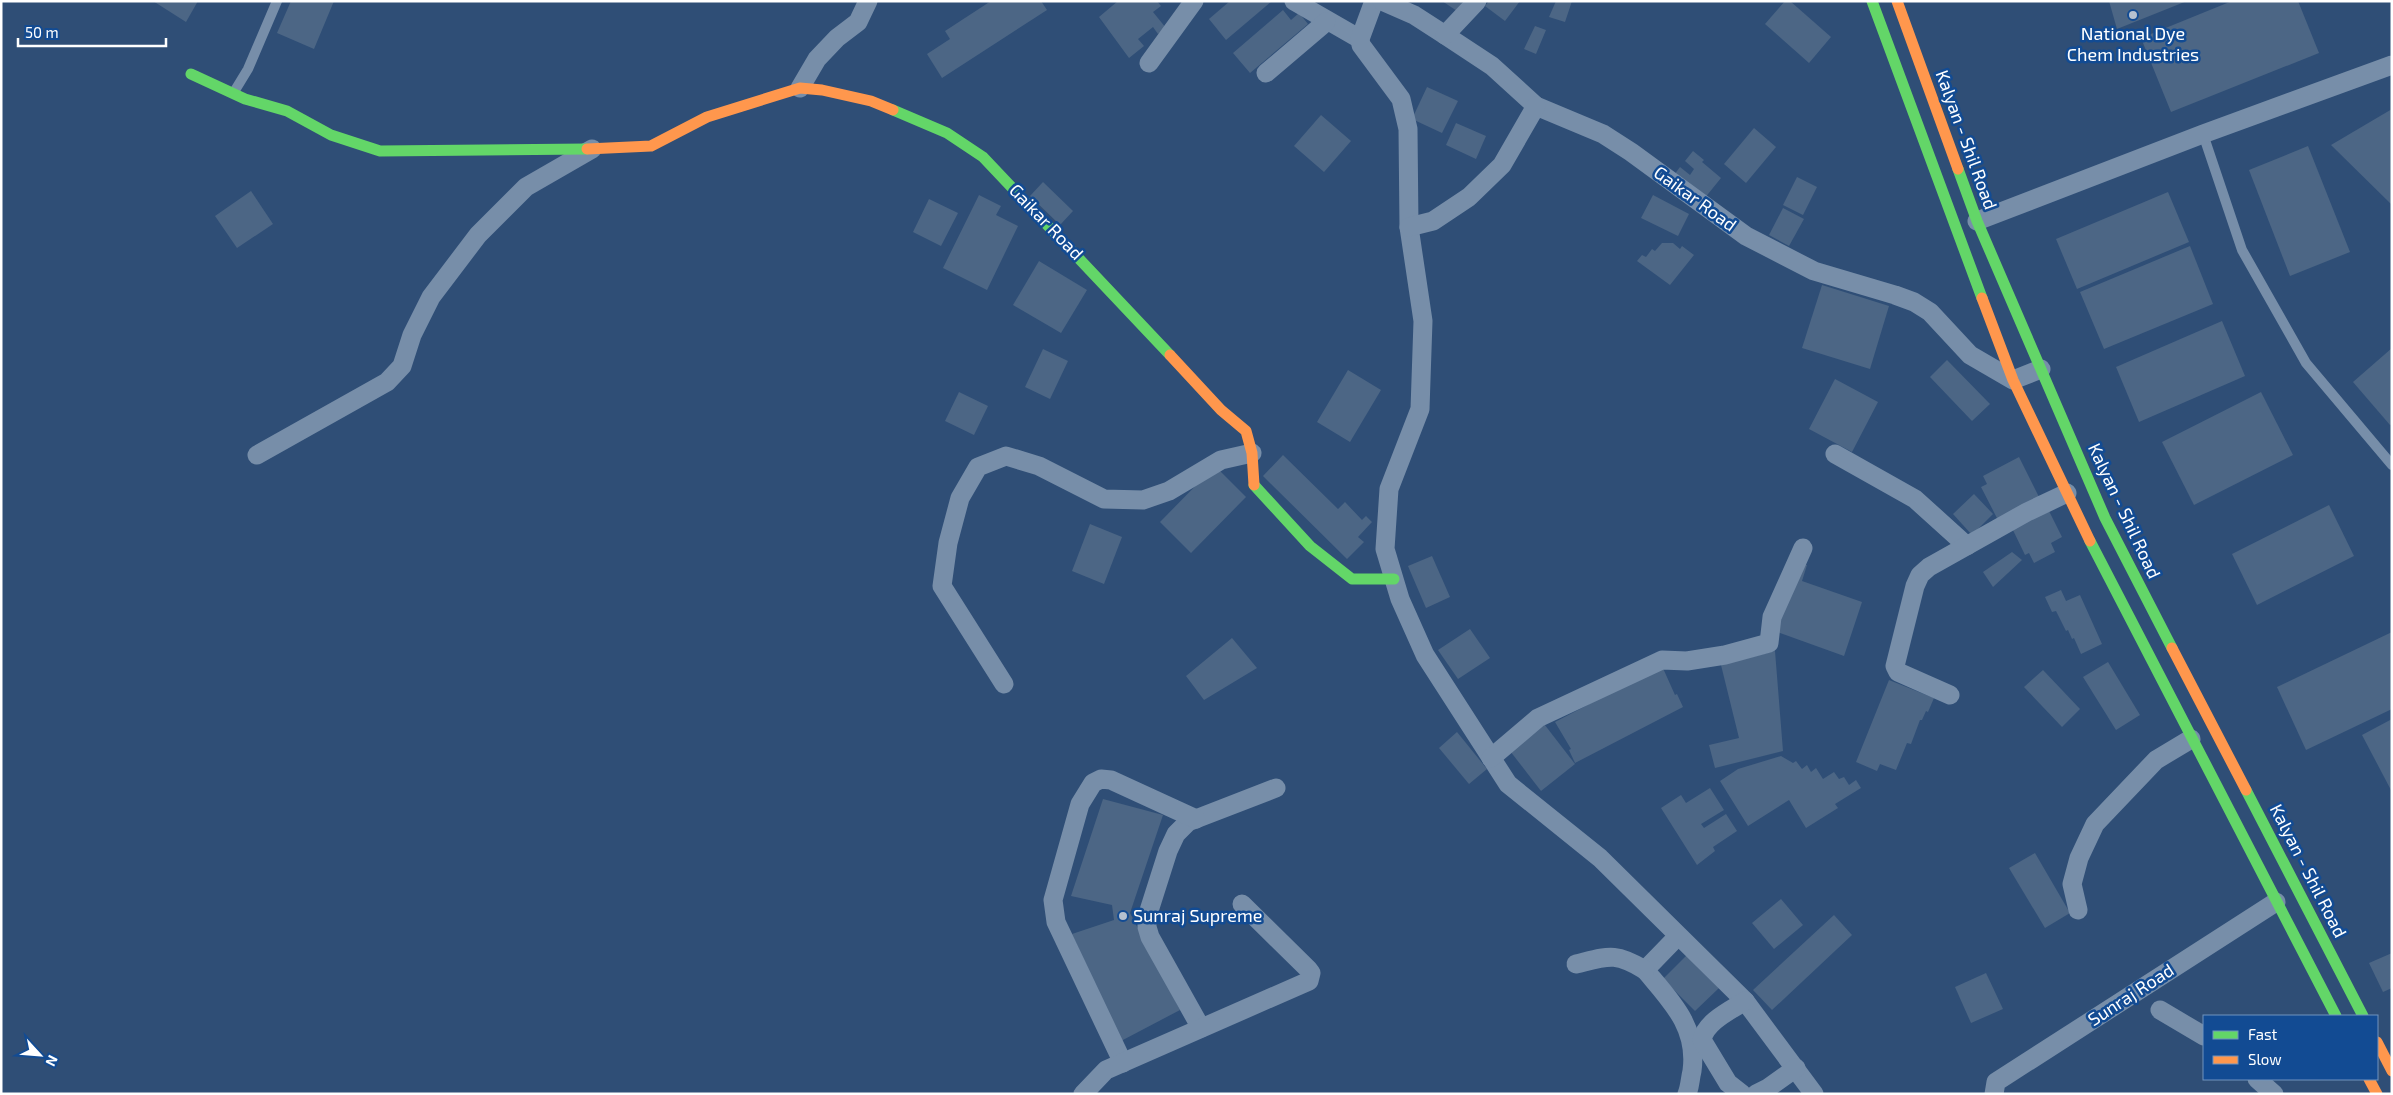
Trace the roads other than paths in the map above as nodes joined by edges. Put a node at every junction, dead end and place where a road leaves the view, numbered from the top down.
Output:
1 (277, 1) edge
2 (868, 1) edge
3 (1194, 1) edge
4 (1294, 1) edge
5 (1374, 1) edge
6 (1382, 1) edge
7 (1476, 1) edge
8 (1872, 1) edge
9 (1897, 1) edge
10 (1326, 22) junction
11 (1446, 34) junction
12 (1360, 39) junction
13 (1149, 64) dead end
14 (2392, 65) edge
15 (1266, 73) dead end
16 (192, 74) dead end
17 (800, 88) junction
18 (234, 93) junction
19 (1536, 106) junction
20 (2203, 134) junction
21 (593, 149) junction
22 (1977, 220) junction
23 (1408, 227) junction
24 (2041, 369) junction
25 (2013, 380) junction
26 (1252, 453) junction
27 (1834, 454) dead end
28 (257, 455) dead end
29 (2392, 465) edge
30 (2067, 493) junction
31 (1967, 546) junction
32 (1803, 548) dead end
33 (1394, 579) junction
34 (1004, 684) dead end
35 (1950, 695) dead end
36 (2191, 739) junction
37 (1491, 758) junction
38 (1276, 788) dead end
39 (1196, 819) junction
40 (2276, 902) junction
41 (1242, 904) dead end
42 (2078, 910) dead end
43 (1678, 936) junction
44 (1576, 964) dead end
45 (1645, 970) junction
46 (1745, 1001) junction
47 (2160, 1010) dead end
48 (2335, 1015) edge
49 (2363, 1015) edge
50 (1201, 1028) junction
51 (2203, 1035) edge
52 (2378, 1044) edge
53 (1123, 1063) junction
54 (1796, 1068) junction
55 (2392, 1071) edge
56 (2258, 1080) edge
57 (2370, 1080) edge
58 (1083, 1094) edge
59 (1687, 1094) edge
60 (1742, 1094) edge
61 (1756, 1094) edge
62 (1814, 1094) edge
63 (1994, 1094) edge
64 (2274, 1094) edge
65 (2377, 1094) edge

1 - 18 lane
2 - 17 street
3 - 13 street
4 - 10 street
5 - 12 street
6 - 11 street, Gaikar Road
7 - 11 street
8 - 25 main road
9 - 22 main road, Kalyan - Shil Road
10 - 12 street
10 - 15 street
11 - 19 street, Gaikar Road
12 - 23 street
14 - 20 street
16 - 18 main road
17 - 21 main road
17 - 26 main road, Gaikar Road
18 - 21 main road
19 - 23 street
19 - 25 street, Gaikar Road
20 - 22 street
20 - 29 lane
21 - 28 street
22 - 24 main road, Kalyan - Shil Road
23 - 33 street
24 - 25 street
24 - 49 main road, Kalyan - Shil Road
25 - 30 main road
26 - 33 main road
26 - 34 street
27 - 31 street
30 - 31 street
30 - 36 main road
31 - 35 street
32 - 37 street
33 - 37 street
36 - 40 main road
36 - 42 street
37 - 43 street
38 - 39 street
39 - 50 street
39 - 53 street
40 - 48 main road
40 - 63 street, Sunraj Road
41 - 50 street
43 - 45 street
43 - 46 street
44 - 45 street
45 - 59 street
46 - 54 street
46 - 60 street
47 - 51 street
50 - 53 street
52 - 55 main road
53 - 58 street
54 - 61 street
54 - 62 street
56 - 64 street
57 - 65 main road

